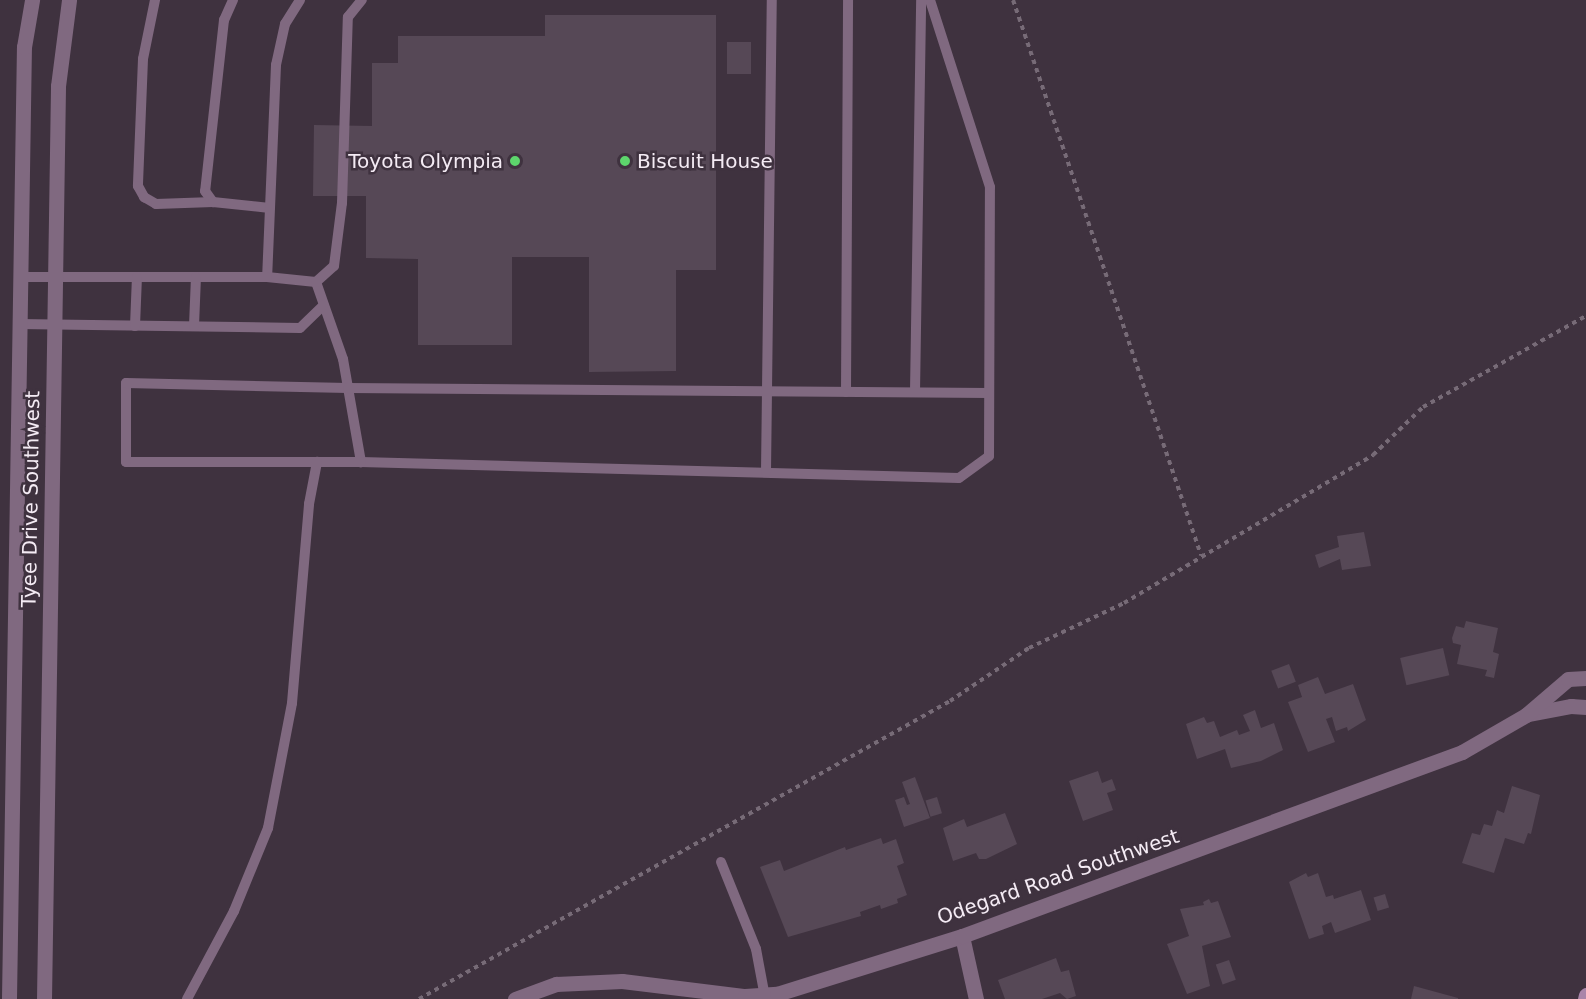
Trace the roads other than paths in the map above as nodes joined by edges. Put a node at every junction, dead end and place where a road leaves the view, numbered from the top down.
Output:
1 (32, 0) edge
2 (69, 0) edge
3 (155, 0) edge
4 (233, 0) edge
5 (300, 0) edge
6 (362, 0) edge
7 (772, 0) edge
8 (848, 0) edge
9 (921, 0) edge
10 (930, 0) edge
11 (213, 202) junction
12 (270, 208) junction
13 (20, 277) junction
14 (56, 277) junction
15 (137, 277) junction
16 (196, 277) junction
17 (267, 277) junction
18 (315, 282) junction
19 (323, 306) junction
20 (20, 324) junction
21 (55, 324) junction
22 (135, 326) junction
23 (194, 326) junction
24 (348, 388) junction
25 (767, 391) junction
26 (846, 392) junction
27 (915, 392) junction
28 (989, 393) junction
29 (317, 462) junction
30 (361, 462) junction
31 (766, 472) junction
32 (1586, 678) edge
33 (1586, 707) edge
34 (1526, 715) junction
35 (721, 862) dead end
36 (962, 936) junction
37 (1586, 994) edge
38 (718, 996) edge
39 (765, 997) junction
40 (9, 999) edge
41 (44, 999) edge
42 (187, 999) edge
43 (515, 999) edge
44 (976, 999) edge
45 (1585, 999) edge

1 - 13 street, Tyee Drive Southwest
2 - 14 street, Tyee Drive Southwest
3 - 11 lane
4 - 11 lane
5 - 12 lane
6 - 18 lane
7 - 25 lane
8 - 26 lane
9 - 27 lane
10 - 28 lane
11 - 12 lane
12 - 17 lane
13 - 14 lane
13 - 20 street, Tyee Drive Southwest
14 - 15 lane
14 - 21 street, Tyee Drive Southwest
15 - 16 lane
15 - 22 lane
16 - 17 lane
16 - 23 lane
17 - 18 lane
18 - 19 lane
19 - 23 lane
19 - 24 lane
20 - 21 lane
20 - 40 street, Tyee Drive Southwest
21 - 22 lane
21 - 41 street, Tyee Drive Southwest
22 - 23 lane
24 - 25 lane
24 - 29 lane
24 - 30 lane
25 - 26 lane
25 - 31 lane
26 - 27 lane
27 - 28 lane
28 - 31 lane
29 - 30 lane
29 - 42 lane
30 - 31 lane
32 - 34 street, Odegard Road Southwest
33 - 34 street
34 - 36 street, Odegard Road Southwest
35 - 39 lane
36 - 39 street, Odegard Road Southwest
36 - 44 street
37 - 45 main road
38 - 39 street, Odegard Road Southwest
38 - 43 street, Odegard Road Southwest

